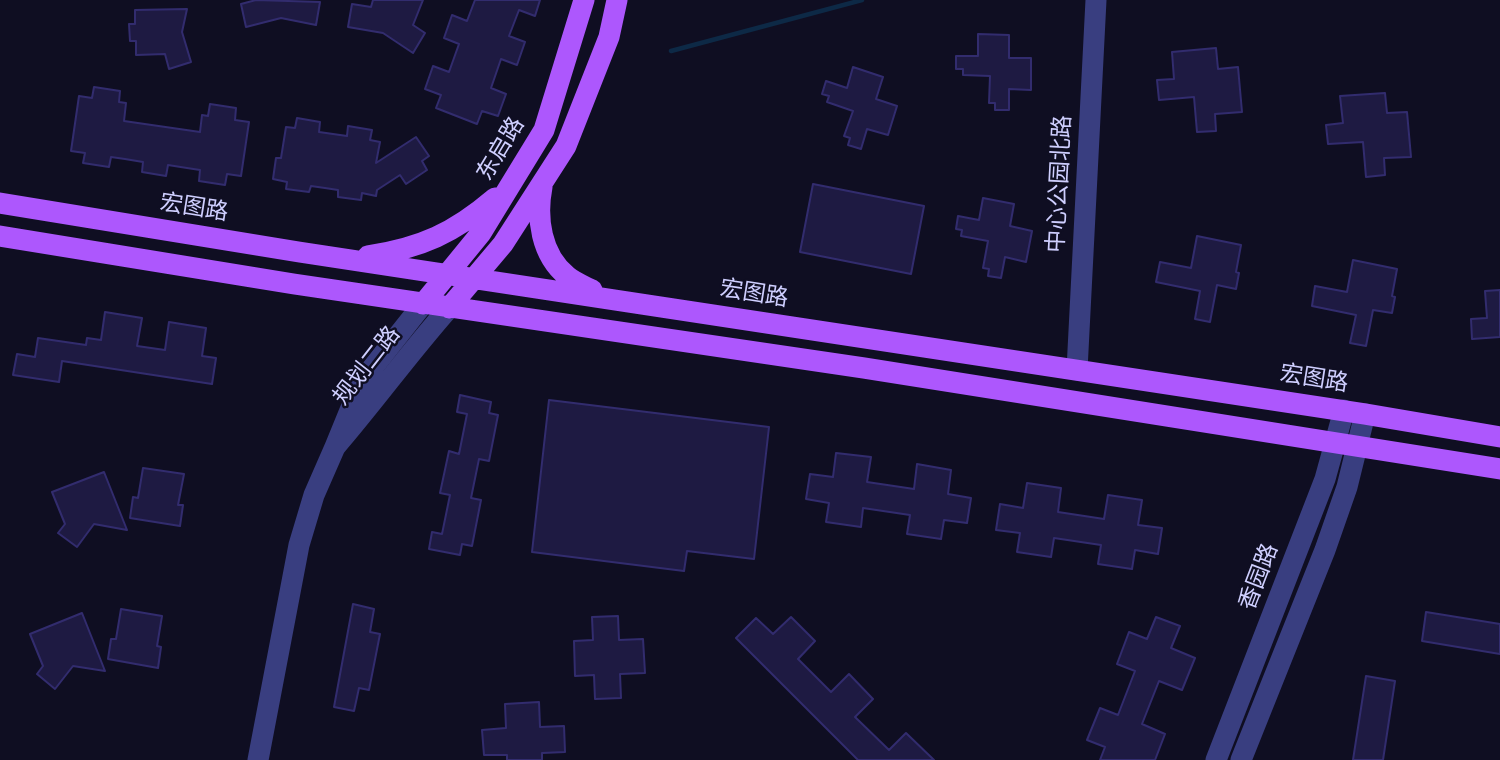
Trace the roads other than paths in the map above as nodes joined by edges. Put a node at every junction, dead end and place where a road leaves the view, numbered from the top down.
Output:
1 (584, 0) edge
2 (617, 0) edge
3 (1096, 0) edge
4 (543, 182) junction
5 (510, 185) junction
6 (0, 203) edge
7 (0, 236) edge
8 (347, 259) junction
9 (448, 274) junction
10 (474, 278) junction
11 (603, 297) junction
12 (423, 304) junction
13 (449, 308) junction
14 (1077, 370) junction
15 (1344, 411) junction
16 (1365, 414) junction
17 (1500, 437) edge
18 (1335, 442) junction
19 (1357, 445) junction
20 (335, 447) junction
21 (1500, 469) edge
22 (258, 760) edge
23 (1216, 760) edge
24 (1241, 760) edge

1 - 5 main road, 东启路
2 - 4 main road
3 - 14 street, 中心公园北路
4 - 10 main road, 规划二路
4 - 11 main road
5 - 8 main road
5 - 9 main road, 东启路
6 - 8 main road, 宏图路
7 - 12 main road
8 - 9 main road, 宏图路
9 - 10 main road, 宏图路
9 - 12 main road, 东启路
10 - 11 main road, 宏图路
10 - 13 main road, 规划二路
11 - 14 main road, 宏图路
12 - 13 main road
12 - 20 street, 规划二路
13 - 18 main road
13 - 20 street, 规划二路
14 - 15 main road, 宏图路
15 - 16 main road, 宏图路
15 - 18 street, 香园路
16 - 17 main road, 宏图路
16 - 19 street
18 - 19 main road
18 - 23 street, 香园路
19 - 21 main road
19 - 24 street
20 - 22 street

